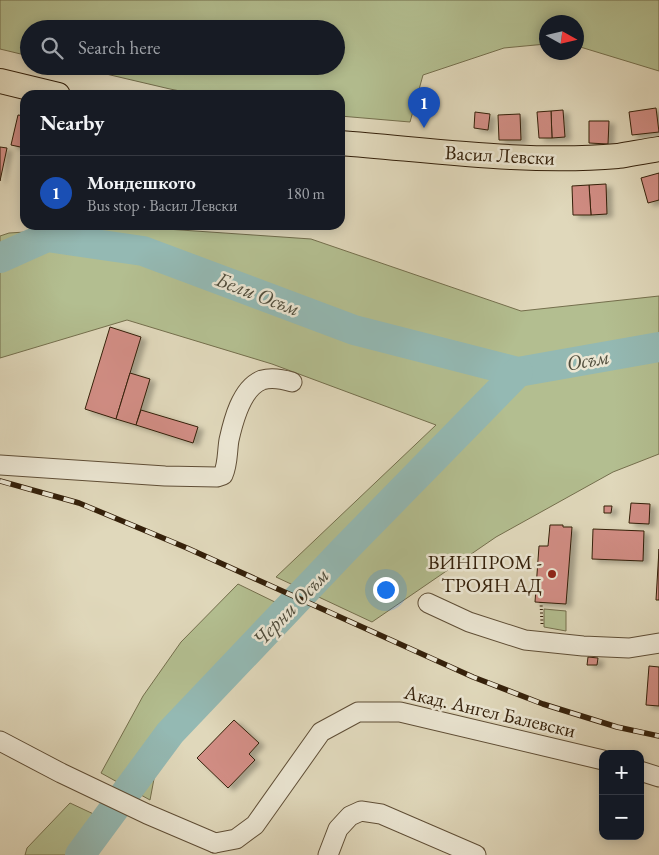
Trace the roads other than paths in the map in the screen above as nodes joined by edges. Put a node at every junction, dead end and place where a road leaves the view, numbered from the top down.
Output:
1 (0, 81) edge
2 (37, 90) edge
3 (345, 142) edge
4 (659, 149) edge
5 (292, 382) dead end
6 (0, 465) edge
7 (428, 604) dead end
8 (659, 643) edge
9 (0, 741) edge
10 (599, 759) edge
11 (644, 772) edge
12 (659, 777) edge
13 (212, 849) edge
14 (328, 855) edge
15 (476, 855) edge

1 - 2 main road
3 - 4 main road, Васил Левски
5 - 6 street
7 - 8 street
9 - 13 street
10 - 13 street, Акад. Ангел Балевски
11 - 12 street
14 - 15 street

